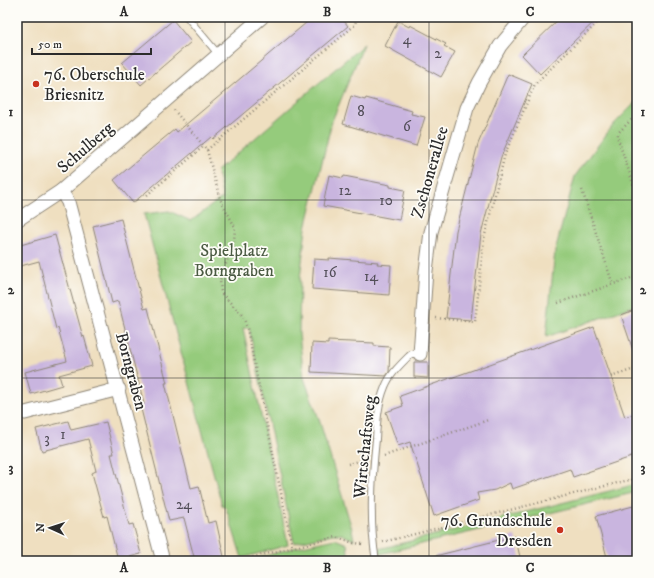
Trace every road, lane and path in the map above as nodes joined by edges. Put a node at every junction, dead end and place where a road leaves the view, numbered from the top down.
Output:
1 (187, 17) edge
2 (262, 17) edge
3 (353, 17) edge
4 (360, 17) edge
5 (524, 17) edge
6 (603, 17) edge
7 (356, 20) junction
8 (219, 55) junction
9 (166, 100) junction
10 (637, 114) edge
11 (204, 146) junction
12 (207, 150) junction
13 (582, 190) dead end
14 (62, 191) junction
15 (147, 195) dead end
16 (637, 195) edge
17 (17, 220) edge
18 (637, 276) edge
19 (613, 285) junction
20 (558, 303) dead end
21 (422, 317) junction
22 (420, 354) joint
23 (637, 368) edge
24 (611, 377) dead end
25 (119, 389) junction
26 (25, 413) dead end
27 (488, 420) dead end
28 (390, 455) dead end
29 (369, 459) dead end
30 (348, 464) dead end
31 (637, 478) edge
32 (373, 545) junction
33 (292, 546) junction
34 (163, 561) edge
35 (237, 561) edge
36 (376, 561) edge

1 - 8 lane
2 - 8 street, Schulberg
3 - 7 path
4 - 7 path
5 - 21 street, Zschonerallee
6 - 21 path
7 - 12 path
8 - 9 street, Schulberg
9 - 11 path
9 - 14 street, Schulberg
10 - 16 path
11 - 12 path
11 - 15 path
12 - 33 path
13 - 19 path
14 - 17 street, Schulberg
14 - 25 street, Borngraben
18 - 19 path
19 - 20 path
21 - 22 street, Zschonerallee
22 - 32 lane, Wirtschaftsweg
23 - 24 path
25 - 26 street
25 - 34 street, Borngraben
27 - 28 path
29 - 30 path
31 - 32 path
32 - 33 path
32 - 36 lane, Wirtschaftsweg
33 - 35 path

